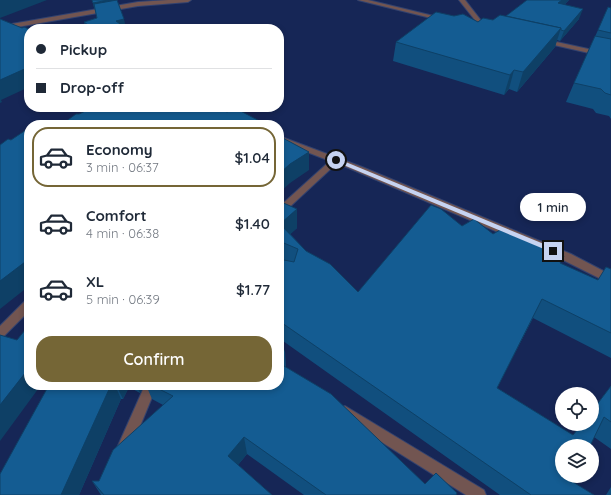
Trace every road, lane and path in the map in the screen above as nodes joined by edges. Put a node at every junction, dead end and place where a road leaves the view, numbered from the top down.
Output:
1 (122, 0) edge
2 (188, 0) edge
3 (361, 0) edge
4 (462, 0) edge
5 (453, 21) edge
6 (0, 22) edge
7 (476, 26) edge
8 (0, 28) edge
9 (484, 28) junction
10 (492, 30) edge
11 (7, 32) edge
12 (536, 40) edge
13 (611, 56) edge
14 (284, 140) edge
15 (336, 160) junction
16 (284, 207) edge
17 (611, 280) edge
18 (24, 309) edge
19 (0, 333) edge
20 (148, 390) edge
21 (332, 404) edge
22 (117, 462) edge
23 (480, 495) edge

1 - 6 street
2 - 8 street
3 - 5 street
4 - 9 street
7 - 9 street
8 - 11 street
9 - 10 street
12 - 13 street
14 - 15 street
15 - 16 street
15 - 17 street
18 - 19 street
20 - 22 street
21 - 23 street

